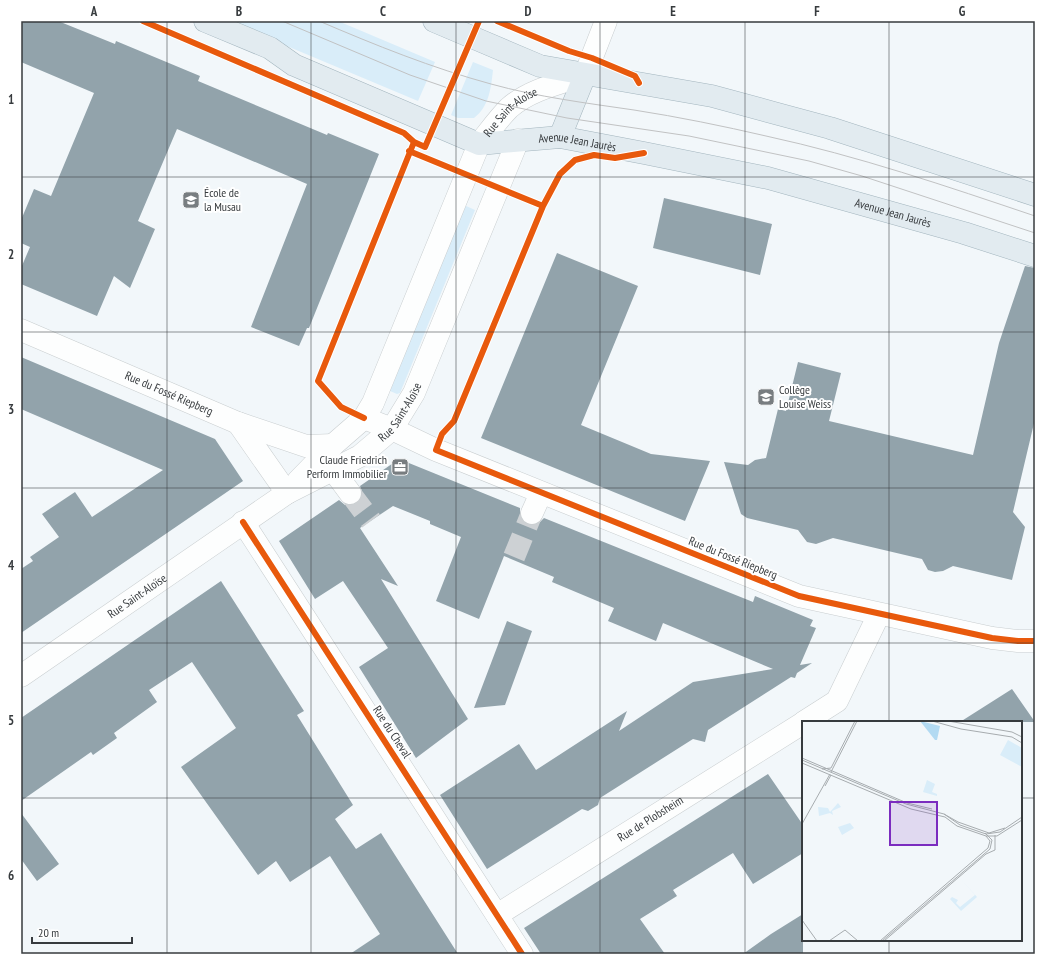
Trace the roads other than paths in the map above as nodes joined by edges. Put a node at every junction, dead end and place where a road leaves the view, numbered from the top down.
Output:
1 (205, 21) edge
2 (434, 21) edge
3 (606, 21) edge
4 (585, 75) junction
5 (560, 137) junction
6 (518, 140) junction
7 (479, 144) junction
8 (1035, 195) edge
9 (1035, 256) edge
10 (21, 330) edge
11 (368, 410) junction
12 (238, 423) junction
13 (392, 429) junction
14 (333, 445) junction
15 (333, 470) junction
16 (287, 492) junction
17 (350, 492) tunnel mouth
18 (541, 492) junction
19 (532, 513) tunnel mouth
20 (243, 522) junction
21 (879, 614) junction
22 (1035, 641) edge
23 (21, 676) edge
24 (806, 721) edge
25 (802, 723) edge
26 (497, 915) junction
27 (522, 954) edge

1 - 7 main road, Avenue Jean Jaurès
2 - 4 main road
3 - 4 street
4 - 5 main road
4 - 7 street, Rue Saint-Aloïse
4 - 8 main road
5 - 6 main road, Avenue Jean Jaurès
5 - 9 main road, Avenue Jean Jaurès
6 - 7 main road, Avenue Jean Jaurès
6 - 13 street, Rue Saint-Aloïse
7 - 11 street, Rue Saint-Aloïse
10 - 12 street, Rue du Fossé Riepberg
11 - 13 street, Rue du Fossé Riepberg
11 - 14 street
12 - 14 street, Rue du Fossé Riepberg
12 - 16 street
13 - 15 street, Rue Saint-Aloïse
13 - 18 street, Rue du Fossé Riepberg
14 - 16 street
15 - 16 street, Rue Saint-Aloïse
15 - 17 street
16 - 20 street, Rue Saint-Aloïse
18 - 19 street
18 - 21 street, Rue du Fossé Riepberg
20 - 23 street, Rue Saint-Aloïse
20 - 26 street, Rue du Cheval
21 - 22 street, Rue du Fossé Riepberg
21 - 24 street, Rue de Plobsheim
25 - 26 street, Rue de Plobsheim
26 - 27 street, Rue du Cheval

